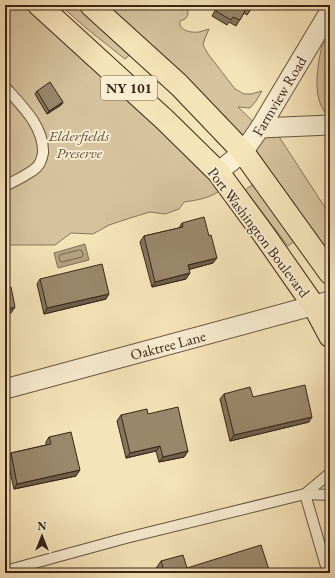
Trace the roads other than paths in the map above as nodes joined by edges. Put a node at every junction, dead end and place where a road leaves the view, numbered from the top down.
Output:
1 (39, 5) edge
2 (91, 5) edge
3 (330, 11) edge
4 (5, 87) edge
5 (330, 125) edge
6 (260, 128) junction
7 (243, 152) junction
8 (218, 172) junction
9 (5, 186) edge
10 (330, 273) edge
11 (322, 304) edge
12 (330, 336) edge
13 (5, 389) edge
14 (330, 473) edge
15 (305, 494) junction
16 (330, 495) edge
17 (5, 571) edge
18 (328, 573) edge

1 - 8 main road, Port Washington Boulevard / NY 101
2 - 7 main road, NY 101
3 - 6 street, Farmview Road
4 - 9 lane
5 - 6 street
6 - 7 street, Farmview Road
7 - 8 street, Farmview Road
7 - 10 main road, NY 101
8 - 11 main road, Port Washington Boulevard / NY 101
11 - 12 main road, Port Washington Boulevard / NY 101
11 - 13 street, Oaktree Lane
14 - 15 lane
15 - 16 lane
15 - 17 lane
15 - 18 lane

